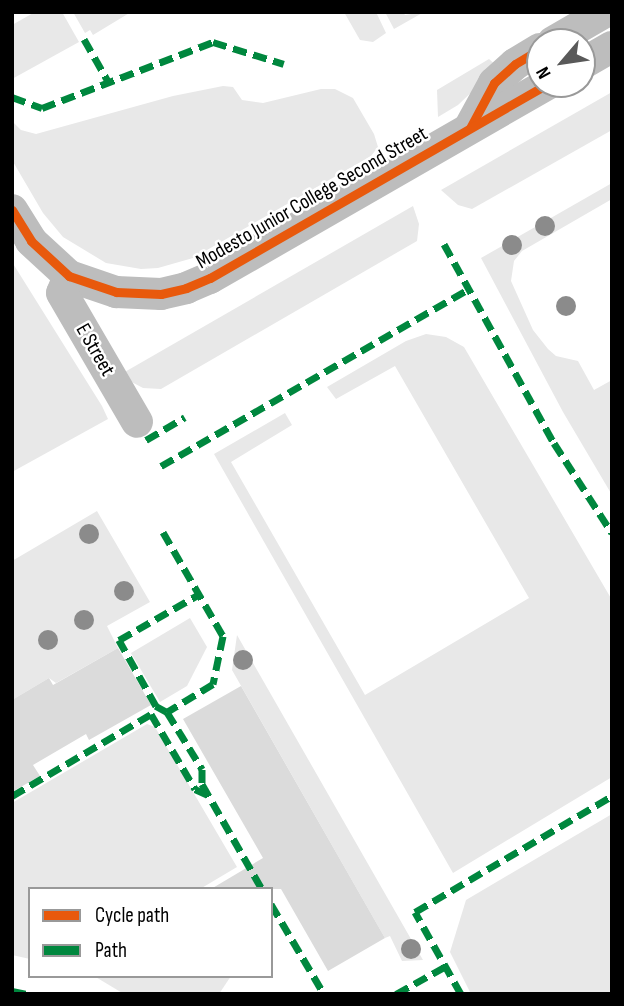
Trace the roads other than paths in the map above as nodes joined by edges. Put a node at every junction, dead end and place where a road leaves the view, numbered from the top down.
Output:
1 (605, 12) edge
2 (577, 28) edge
3 (612, 47) edge
4 (596, 56) edge
5 (526, 58) edge
6 (526, 96) edge
7 (470, 128) junction
8 (12, 210) edge
9 (75, 278) junction
10 (136, 422) dead end

1 - 2 street
3 - 4 street
5 - 7 street
6 - 7 street, Modesto Junior College Second Street
7 - 9 street, Modesto Junior College Second Street
8 - 9 street
9 - 10 street, E Street

